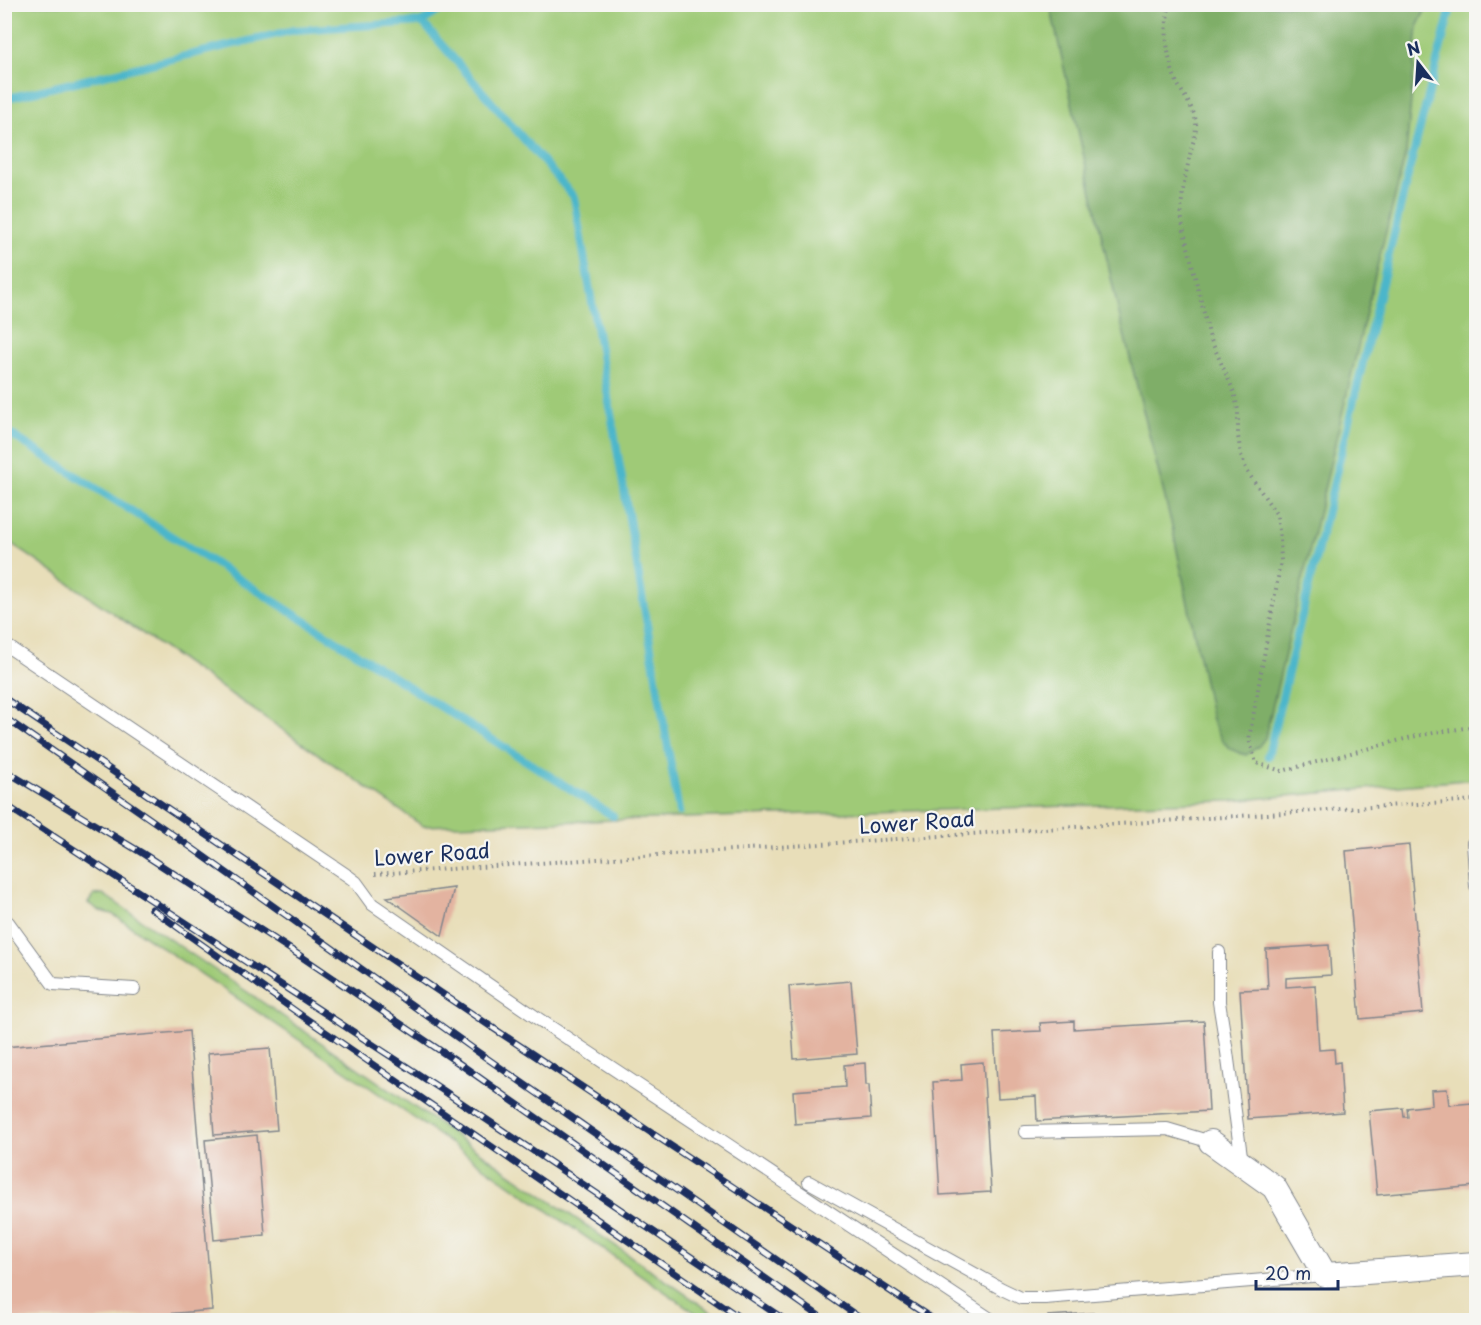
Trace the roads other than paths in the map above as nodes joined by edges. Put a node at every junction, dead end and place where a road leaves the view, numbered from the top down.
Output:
1 (4, 644) edge
2 (1473, 843) dead end
3 (1476, 886) edge
4 (4, 922) edge
5 (1219, 952) dead end
6 (134, 989) dead end
7 (1025, 1132) dead end
8 (1211, 1142) joint
9 (1242, 1164) junction
10 (809, 1182) dead end
11 (1476, 1264) edge
12 (1325, 1275) junction
13 (992, 1320) edge

1 - 13 lane
2 - 3 lane
4 - 6 lane
5 - 9 lane
7 - 8 lane
8 - 9 street
9 - 12 street
10 - 12 lane
11 - 12 street

